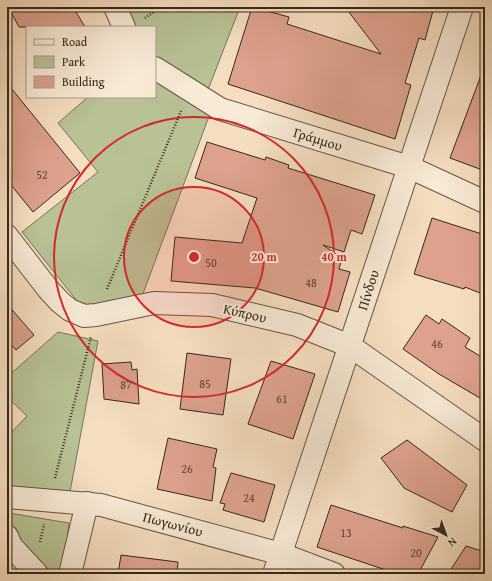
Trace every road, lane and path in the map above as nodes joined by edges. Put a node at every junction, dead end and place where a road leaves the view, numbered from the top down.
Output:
1 (115, 7) edge
2 (462, 7) edge
3 (124, 26) edge
4 (156, 69) edge
5 (190, 90) junction
6 (409, 167) junction
7 (485, 202) edge
8 (7, 236) edge
9 (96, 315) junction
10 (350, 346) junction
11 (485, 440) edge
12 (7, 497) edge
13 (50, 500) junction
14 (87, 504) junction
15 (7, 536) edge
16 (281, 554) junction
17 (35, 572) edge
18 (70, 574) edge
19 (274, 574) edge
20 (334, 574) edge

1 - 3 street
2 - 6 street, Πίνδου
4 - 5 street, Γράμμου
5 - 6 street, Γράμμου
5 - 9 path
6 - 7 street, Γράμμου
6 - 10 street, Πίνδου
8 - 9 street, Κύπρου
9 - 10 street, Κύπρου
9 - 13 path
10 - 11 street, Κύπρου
10 - 16 street, Πίνδου
12 - 13 street, Πωγωνίου
13 - 14 street, Πωγωνίου
13 - 17 path
14 - 16 street, Πωγωνίου
14 - 18 street
15 - 17 street
16 - 19 street, Πίνδου
16 - 20 street, Πωγωνίου

